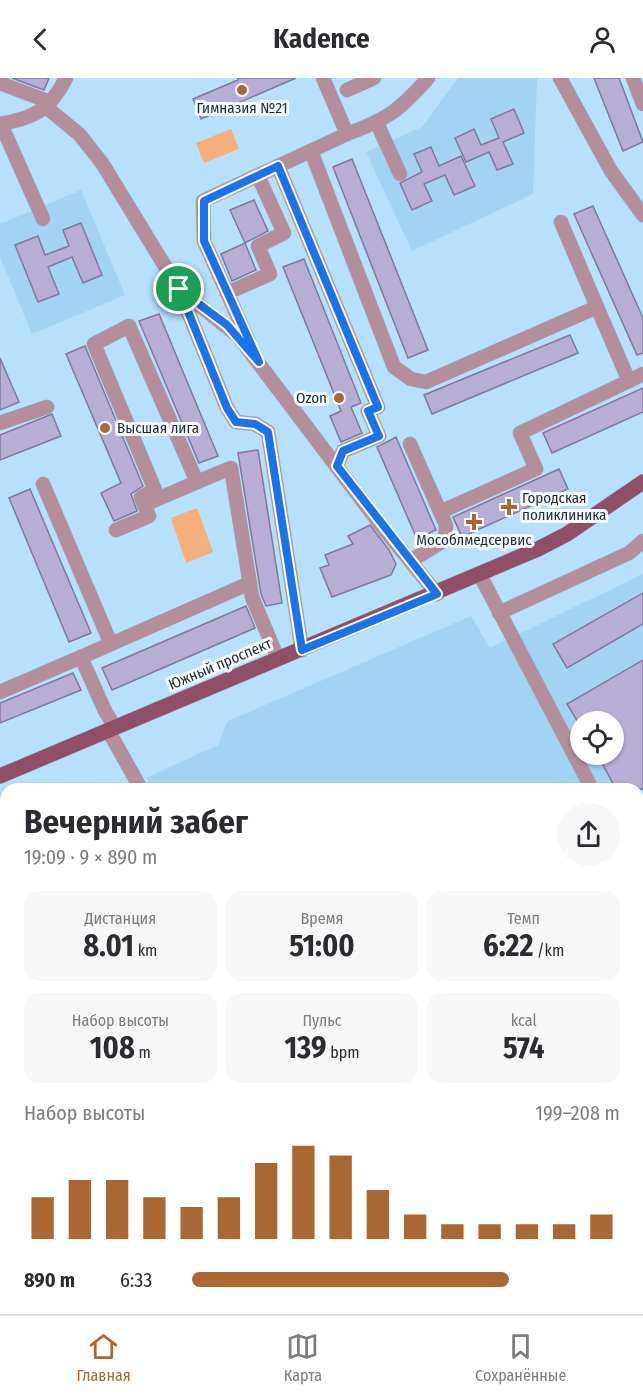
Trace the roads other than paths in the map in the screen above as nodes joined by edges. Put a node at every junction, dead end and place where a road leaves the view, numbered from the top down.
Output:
1 (66, 78) edge
2 (323, 78) edge
3 (374, 78) edge
4 (560, 78) edge
5 (633, 78) edge
6 (426, 79) edge
7 (0, 82) edge
8 (347, 90) dead end
9 (643, 104) edge
10 (49, 105) junction
11 (377, 123) junction
12 (1, 124) edge
13 (347, 134) junction
14 (311, 151) junction
15 (278, 166) junction
16 (400, 174) dead end
17 (258, 176) junction
18 (643, 215) edge
19 (43, 219) dead end
20 (561, 222) dead end
21 (179, 289) junction
22 (227, 293) junction
23 (597, 307) junction
24 (259, 362) junction
25 (643, 374) edge
26 (629, 381) junction
27 (47, 407) dead end
28 (0, 423) edge
29 (410, 444) dead end
30 (337, 466) junction
31 (196, 482) junction
32 (643, 482) edge
33 (43, 484) dead end
34 (144, 505) junction
35 (440, 512) junction
36 (116, 530) dead end
37 (643, 541) edge
38 (412, 560) junction
39 (480, 575) junction
40 (250, 583) junction
41 (437, 594) junction
42 (500, 613) junction
43 (111, 644) junction
44 (302, 650) junction
45 (81, 657) junction
46 (278, 659) junction
47 (0, 692) edge
48 (112, 729) junction
49 (0, 776) edge
50 (138, 783) edge
51 (589, 783) edge

1 - 10 street
2 - 13 street
3 - 8 street
4 - 18 street
5 - 9 street
6 - 11 street
7 - 10 street
10 - 12 street
10 - 21 street
11 - 13 street
11 - 16 street
12 - 19 street
13 - 14 street
14 - 15 street
14 - 23 street
15 - 17 street
15 - 30 street
17 - 22 street
17 - 22 street
20 - 23 street
21 - 24 street
21 - 44 street
22 - 24 street
23 - 26 street
24 - 30 street
25 - 26 street
26 - 35 street
27 - 28 street
29 - 35 street
30 - 38 street
31 - 34 street
31 - 34 street
31 - 40 street
32 - 39 main road, Южный проспект
33 - 43 street
34 - 36 street
35 - 38 street
37 - 42 street
38 - 41 street
39 - 41 main road, Южный проспект
39 - 42 street
40 - 43 street
40 - 46 street
41 - 44 main road, Южный проспект
42 - 51 street
43 - 45 street
44 - 46 main road, Южный проспект
45 - 47 street
45 - 48 street
46 - 48 main road, Южный проспект
48 - 49 main road, Южный проспект
48 - 50 street

